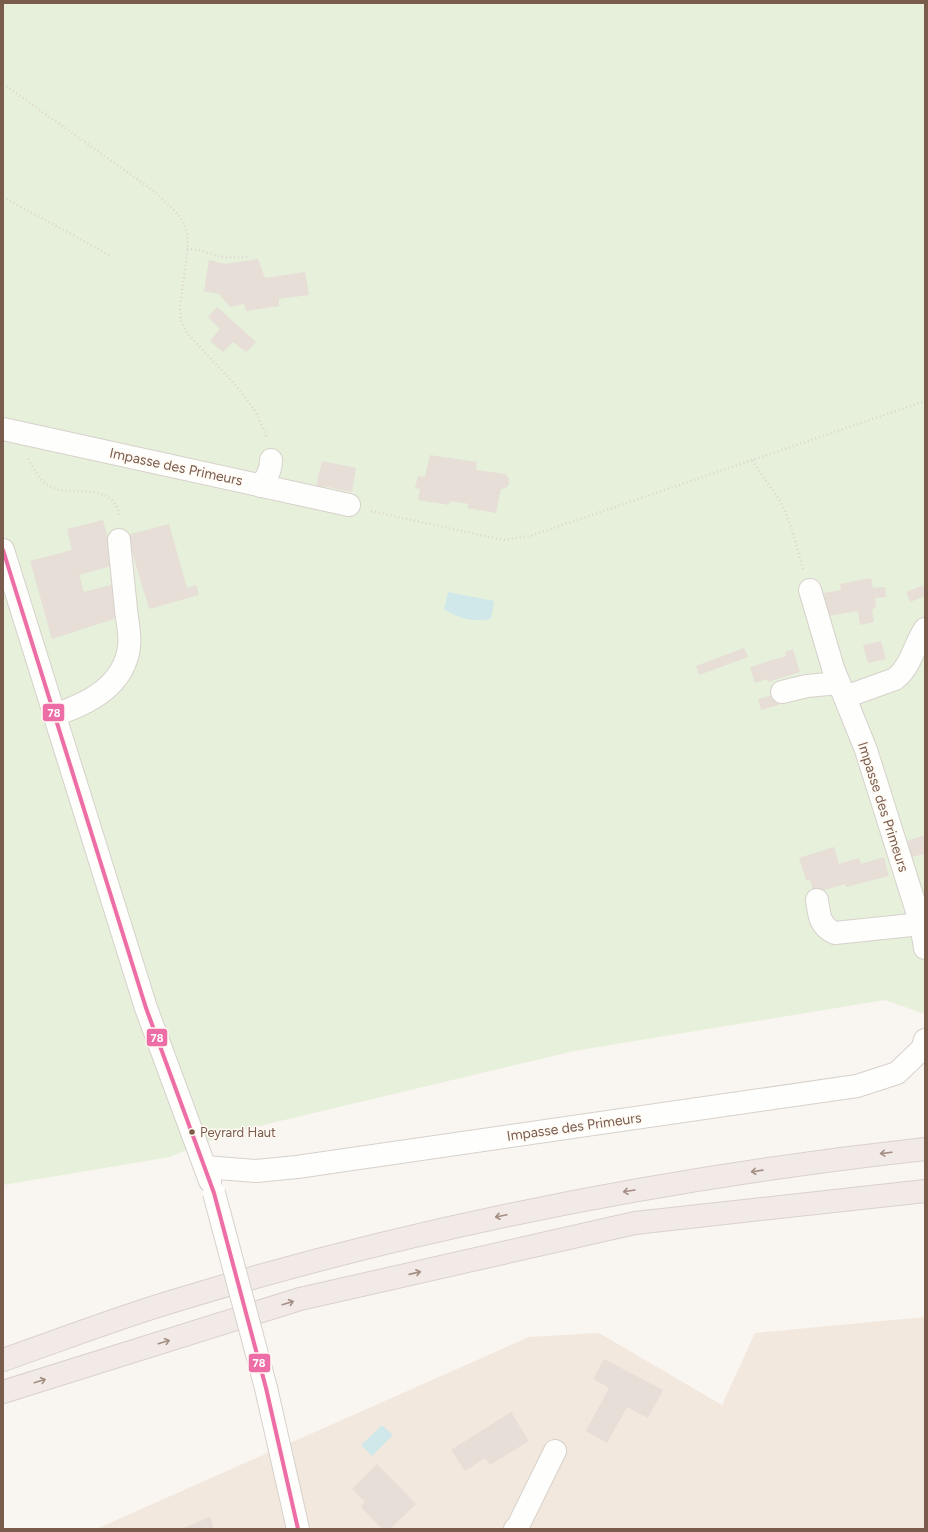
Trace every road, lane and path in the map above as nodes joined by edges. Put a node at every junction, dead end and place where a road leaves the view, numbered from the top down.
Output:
1 (3, 84) edge
2 (3, 197) edge
3 (187, 249) junction
4 (111, 256) dead end
5 (250, 257) dead end
6 (925, 401) edge
7 (6, 430) edge
8 (271, 460) joint
9 (753, 460) junction
10 (260, 486) junction
11 (349, 506) joint
12 (119, 540) joint
13 (3, 550) edge
14 (810, 590) joint
15 (925, 629) edge
16 (839, 682) junction
17 (782, 692) dead end
18 (54, 715) junction
19 (817, 900) dead end
20 (921, 924) junction
21 (925, 948) edge
22 (925, 1040) edge
23 (925, 1149) edge
24 (205, 1167) junction
25 (925, 1190) edge
26 (3, 1360) edge
27 (3, 1392) edge
28 (555, 1451) dead end
29 (298, 1529) edge
30 (514, 1529) edge

1 - 3 path
2 - 4 path
3 - 5 path
3 - 8 path
6 - 9 path
7 - 10 street, Impasse des Primeurs
7 - 12 path
8 - 10 street
9 - 11 path
9 - 14 path
10 - 11 street, Impasse des Primeurs
12 - 18 street
13 - 18 street
14 - 16 street, Impasse des Primeurs
15 - 16 street
16 - 17 street
16 - 20 street, Impasse des Primeurs
18 - 24 street
19 - 20 street
20 - 21 street, Impasse des Primeurs
22 - 24 street, Impasse des Primeurs
23 -> 26 highway
24 - 29 street, bridge
27 -> 25 highway
28 - 30 street

